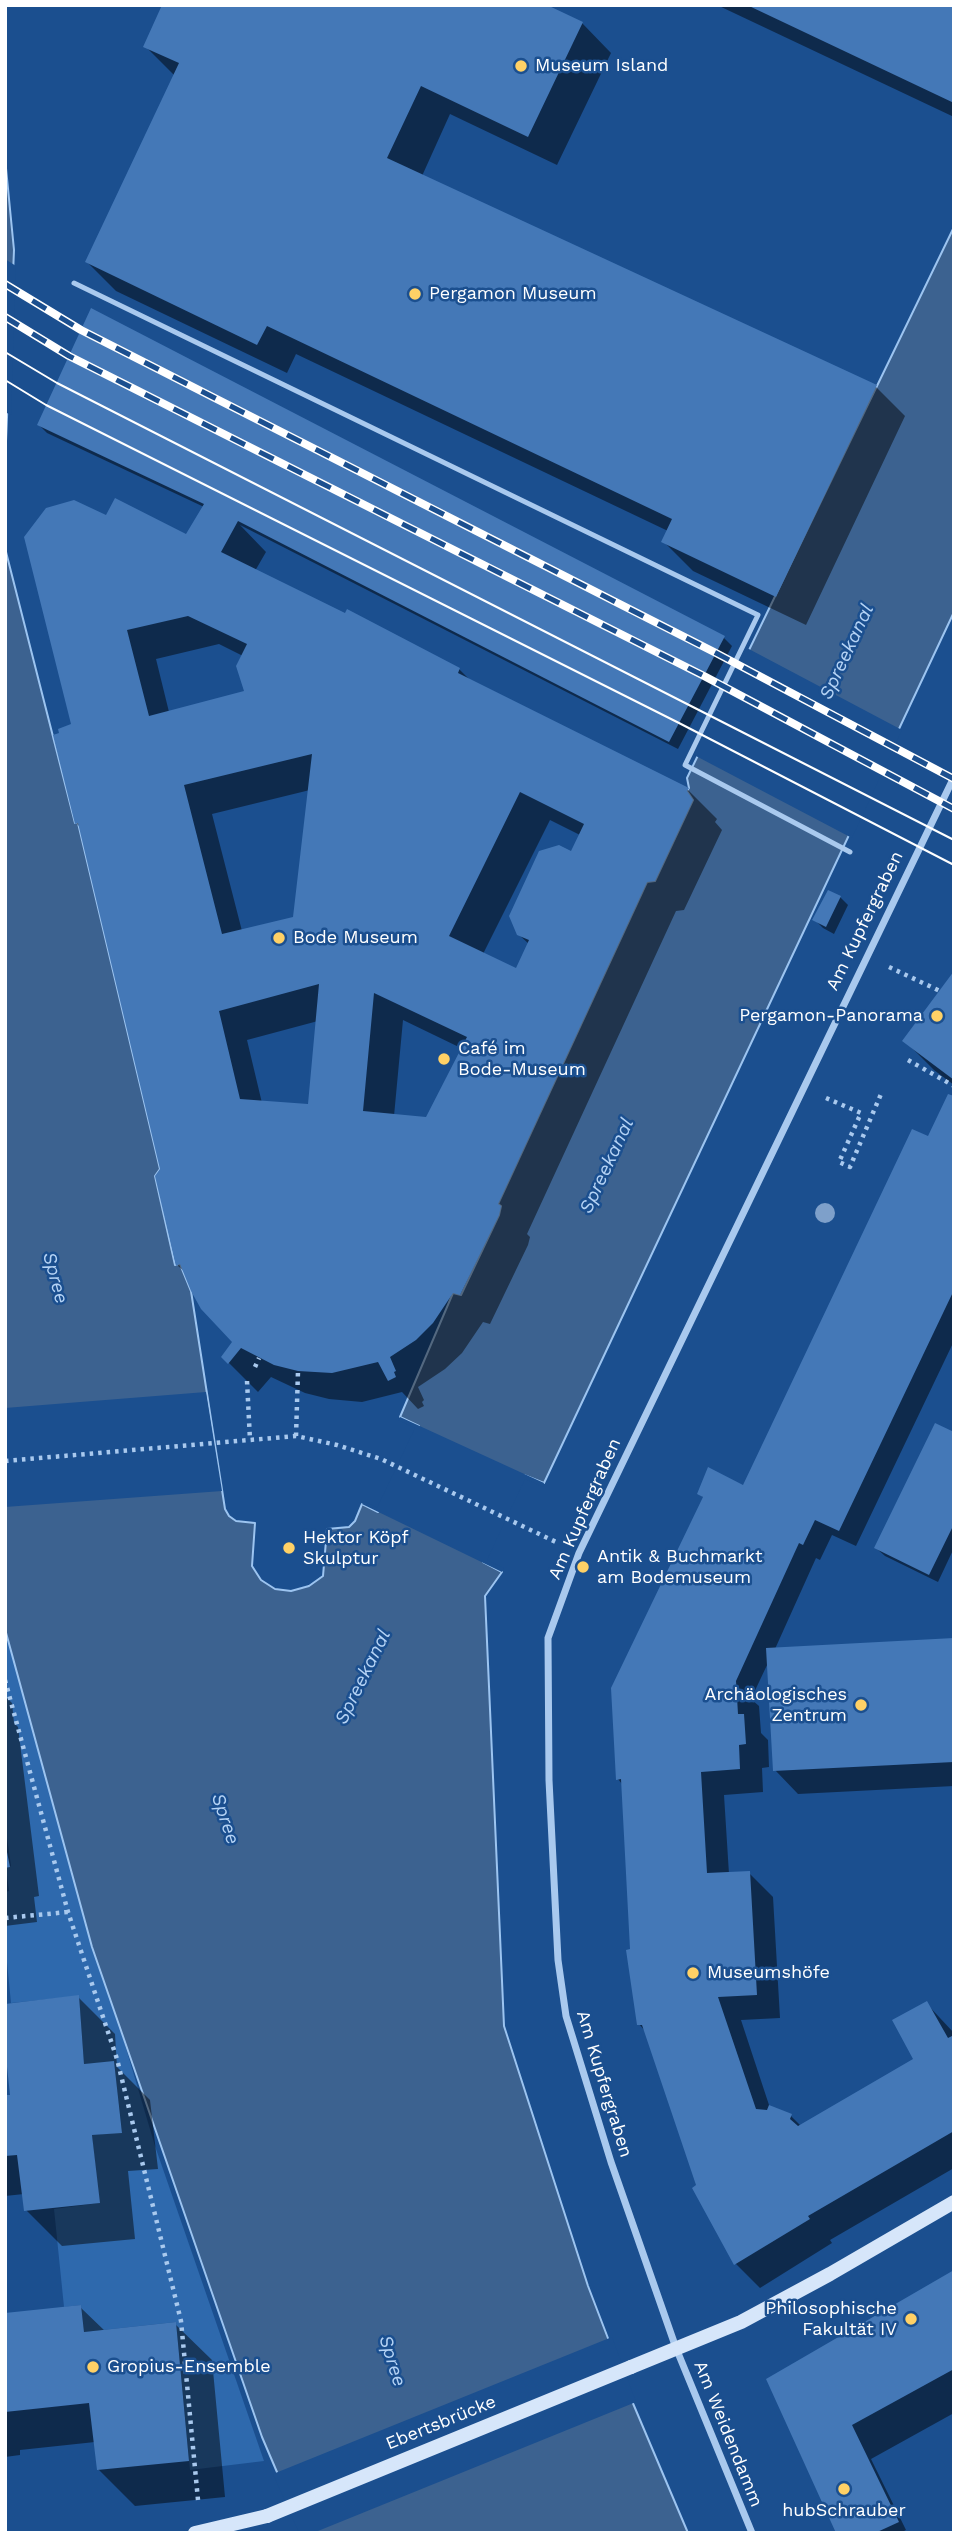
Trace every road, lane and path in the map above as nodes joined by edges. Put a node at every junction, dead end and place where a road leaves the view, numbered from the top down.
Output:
1 (75, 283) dead end
2 (954, 777) edge
3 (850, 852) dead end
4 (915, 978) dead end
5 (940, 991) dead end
6 (908, 1060) dead end
7 (954, 1086) edge
8 (803, 1088) junction
9 (881, 1094) dead end
10 (259, 1359) dead end
11 (255, 1367) dead end
12 (298, 1371) dead end
13 (247, 1381) dead end
14 (296, 1436) junction
15 (250, 1440) junction
16 (5, 1461) edge
17 (579, 1553) junction
18 (5, 1680) edge
19 (68, 1912) junction
20 (5, 1918) edge
21 (954, 2202) edge
22 (676, 2348) junction
23 (198, 2500) dead end
24 (195, 2533) edge
25 (752, 2533) edge

1 - 3 lane
2 - 8 street, Am Kupfergraben
4 - 5 path
6 - 7 path
8 - 9 path
8 - 17 street, Am Kupfergraben
10 - 11 path
12 - 14 path
13 - 15 path
14 - 15 path
14 - 17 path
15 - 16 path
17 - 22 street, Am Kupfergraben
18 - 19 path
19 - 20 path
19 - 23 path
21 - 22 street, Ebertsbrücke
22 - 24 street, Ebertsbrücke, bridge
22 - 25 street, Am Weidendamm

